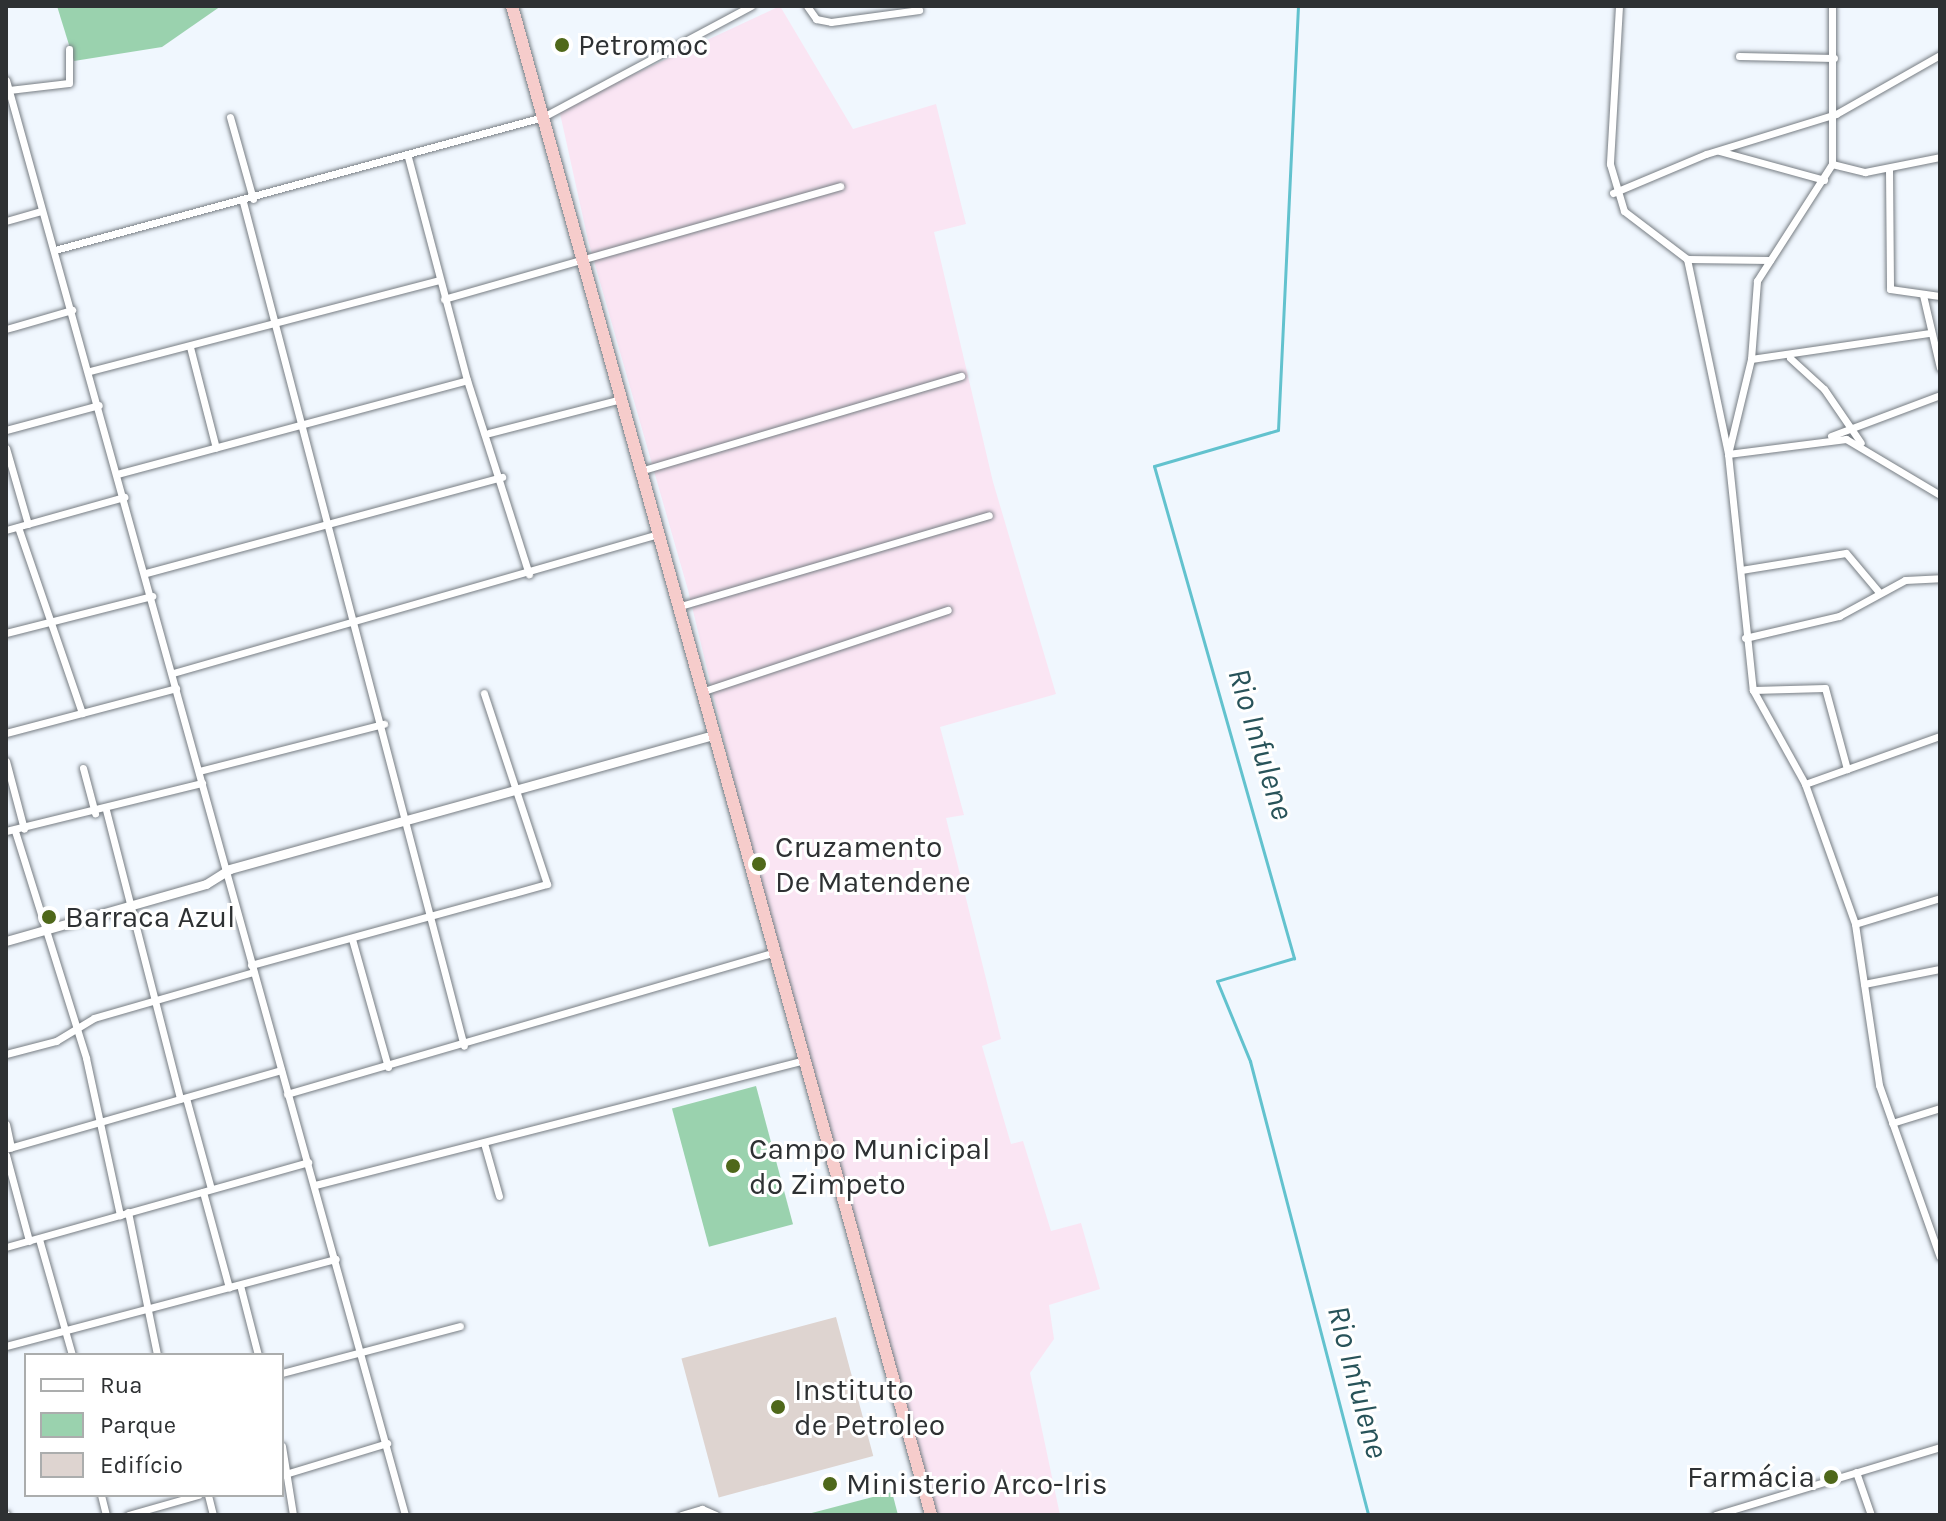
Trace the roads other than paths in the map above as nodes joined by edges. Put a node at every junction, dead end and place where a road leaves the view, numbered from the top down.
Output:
1 (512, 6) edge
2 (751, 6) edge
3 (807, 6) edge
4 (1619, 6) edge
5 (1832, 6) edge
6 (919, 10) dead end
7 (69, 49) dead end
8 (1940, 55) edge
9 (1739, 56) dead end
10 (1834, 58) junction
11 (6, 80) edge
12 (9, 90) junction
13 (1836, 114) junction
14 (230, 117) dead end
15 (543, 117) junction
16 (17, 118) junction
17 (6, 120) edge
18 (1719, 151) junction
19 (408, 157) junction
20 (1940, 157) edge
21 (1832, 164) junction
22 (1889, 170) junction
23 (1824, 180) junction
24 (840, 186) dead end
25 (1613, 193) junction
26 (253, 199) junction
27 (243, 202) junction
28 (42, 211) junction
29 (6, 221) edge
30 (55, 250) junction
31 (1687, 259) junction
32 (1770, 260) junction
33 (582, 264) junction
34 (439, 280) junction
35 (1923, 295) junction
36 (1940, 296) edge
37 (444, 299) junction
38 (72, 310) junction
39 (272, 325) junction
40 (6, 329) edge
41 (1930, 333) junction
42 (190, 347) junction
43 (1790, 358) junction
44 (1751, 359) junction
45 (1940, 368) edge
46 (90, 371) junction
47 (961, 376) dead end
48 (467, 380) junction
49 (1940, 395) edge
50 (621, 399) junction
51 (99, 405) junction
52 (300, 425) junction
53 (1853, 426) junction
54 (6, 430) edge
55 (489, 433) junction
56 (1829, 437) junction
57 (1861, 443) junction
58 (6, 448) edge
59 (216, 448) junction
60 (1728, 454) junction
61 (638, 471) junction
62 (117, 474) junction
63 (502, 477) junction
64 (1940, 495) edge
65 (124, 497) junction
66 (989, 515) dead end
67 (327, 522) junction
68 (28, 524) junction
69 (18, 527) junction
70 (6, 530) edge
71 (655, 535) junction
72 (1741, 570) junction
73 (146, 573) junction
74 (529, 574) junction
75 (1940, 578) edge
76 (1878, 591) junction
77 (152, 596) junction
78 (675, 608) junction
79 (948, 610) dead end
80 (354, 622) junction
81 (48, 623) junction
82 (6, 633) edge
83 (1745, 638) junction
84 (173, 673) junction
85 (176, 688) junction
86 (1753, 690) junction
87 (699, 692) junction
88 (484, 693) dead end
89 (82, 713) junction
90 (384, 724) junction
91 (6, 733) edge
92 (710, 736) junction
93 (1940, 736) edge
94 (6, 761) edge
95 (83, 768) dead end
96 (1847, 769) junction
97 (199, 771) junction
98 (202, 783) junction
99 (1805, 784) junction
100 (518, 790) junction
101 (106, 810) junction
102 (95, 813) junction
103 (410, 821) junction
104 (24, 829) junction
105 (10, 831) edge
106 (230, 869) junction
107 (1940, 898) edge
108 (133, 904) junction
109 (432, 917) junction
110 (1855, 924) junction
111 (42, 931) junction
112 (352, 939) junction
113 (6, 941) edge
114 (769, 954) junction
115 (252, 968) junction
116 (1940, 969) edge
117 (1864, 984) junction
118 (155, 1000) junction
119 (74, 1024) junction
120 (464, 1046) junction
121 (6, 1054) edge
122 (801, 1061) junction
123 (388, 1067) junction
124 (281, 1070) junction
125 (287, 1094) junction
126 (183, 1098) junction
127 (1940, 1108) edge
128 (1892, 1123) junction
129 (6, 1124) edge
130 (97, 1124) junction
131 (484, 1143) junction
132 (8, 1150) edge
133 (308, 1162) junction
134 (315, 1185) junction
135 (207, 1190) junction
136 (499, 1196) dead end
137 (124, 1214) junction
138 (39, 1239) junction
139 (29, 1241) junction
140 (6, 1247) edge
141 (1940, 1254) edge
142 (336, 1259) junction
143 (240, 1285) junction
144 (229, 1288) junction
145 (148, 1305) junction
146 (460, 1326) dead end
147 (67, 1330) junction
148 (6, 1346) edge
149 (72, 1353) edge
150 (157, 1353) edge
151 (257, 1353) edge
152 (362, 1353) junction
153 (284, 1372) edge
154 (387, 1443) junction
155 (1940, 1447) edge
156 (1856, 1472) junction
157 (284, 1474) edge
158 (184, 1497) edge
159 (1720, 1514) edge
160 (128, 1515) edge
161 (293, 1515) edge
162 (405, 1515) edge
163 (681, 1515) edge
164 (716, 1515) edge
165 (931, 1515) edge
166 (1871, 1515) edge

1 - 15 highway
2 - 15 street
3 - 6 street
4 - 25 street
5 - 10 street
7 - 12 street
8 - 13 street
9 - 10 street
10 - 13 street
11 - 12 street
12 - 16 street
13 - 18 street
13 - 21 street
14 - 26 street
15 - 19 street
15 - 33 highway
16 - 17 street
16 - 28 street
18 - 23 street
18 - 25 street
19 - 26 street
19 - 34 street
20 - 22 street
21 - 22 street
21 - 23 street
22 - 35 street
23 - 32 street
24 - 33 street
25 - 31 street
26 - 27 street
27 - 30 street
27 - 39 street
28 - 29 street
28 - 30 street
30 - 38 street
31 - 32 street
31 - 60 street
32 - 44 street
33 - 37 street
33 - 50 highway
34 - 37 street
34 - 39 street
35 - 36 street
35 - 41 street
37 - 48 street
38 - 40 street
38 - 46 street
39 - 42 street
39 - 52 street
41 - 43 street
41 - 45 street
42 - 46 street
42 - 59 street
43 - 44 street
43 - 53 street
44 - 60 street
46 - 51 street
47 - 61 street
48 - 52 street
48 - 55 street
49 - 53 street
50 - 55 street
50 - 61 highway
51 - 54 street
51 - 62 street
52 - 59 street
52 - 67 street
53 - 56 street
53 - 57 street
55 - 63 street
56 - 57 street
56 - 60 street
57 - 64 street
58 - 68 street
59 - 62 street
60 - 72 street
61 - 71 highway
62 - 65 street
63 - 67 street
63 - 74 street
65 - 68 street
65 - 73 street
66 - 78 street
67 - 73 street
67 - 80 street
68 - 69 street
69 - 70 street
69 - 81 street
71 - 74 street
71 - 78 highway
72 - 76 street
72 - 83 street
73 - 77 street
74 - 80 street
75 - 76 street
76 - 83 street
77 - 81 street
77 - 84 street
78 - 87 highway
79 - 87 street
80 - 84 street
80 - 90 street
81 - 82 street
81 - 89 street
83 - 86 street
84 - 85 street
85 - 89 street
85 - 97 street
86 - 96 street
86 - 99 street
87 - 92 highway
88 - 100 street
89 - 91 street
90 - 97 street
90 - 103 street
92 - 100 street
92 - 114 highway
93 - 96 street
94 - 104 street
95 - 102 street
96 - 99 street
97 - 98 street
98 - 101 street
98 - 106 street
99 - 110 street
100 - 103 street
100 - 109 street
101 - 102 street
101 - 108 street
102 - 104 street
103 - 106 street
103 - 109 street
104 - 105 street
105 - 111 street
106 - 108 street
106 - 115 street
107 - 110 street
108 - 111 street
108 - 118 street
109 - 112 street
109 - 120 street
110 - 117 street
111 - 113 street
111 - 119 street
112 - 115 street
112 - 123 street
114 - 120 street
114 - 122 highway
115 - 118 street
115 - 124 street
116 - 117 street
117 - 128 street
118 - 119 street
118 - 126 street
119 - 121 street
119 - 130 street
120 - 123 street
122 - 131 street
122 - 165 highway
123 - 125 street
124 - 125 street
124 - 126 street
125 - 133 street
126 - 130 street
126 - 135 street
127 - 128 street
128 - 141 street
129 - 132 street
130 - 132 street
130 - 137 street
131 - 134 street
131 - 136 street
132 - 139 street
133 - 134 street
133 - 135 street
134 - 142 street
135 - 137 street
135 - 144 street
137 - 138 street
137 - 145 street
138 - 139 street
138 - 147 street
139 - 140 street
142 - 143 street
142 - 152 street
143 - 144 street
143 - 151 street
144 - 145 street
145 - 147 street
145 - 150 street
146 - 152 street
147 - 148 street
147 - 149 street
152 - 153 street
152 - 154 street
154 - 157 street
154 - 162 street
155 - 156 street
156 - 159 street
156 - 166 street
157 - 161 street
158 - 160 street
163 - 164 street

